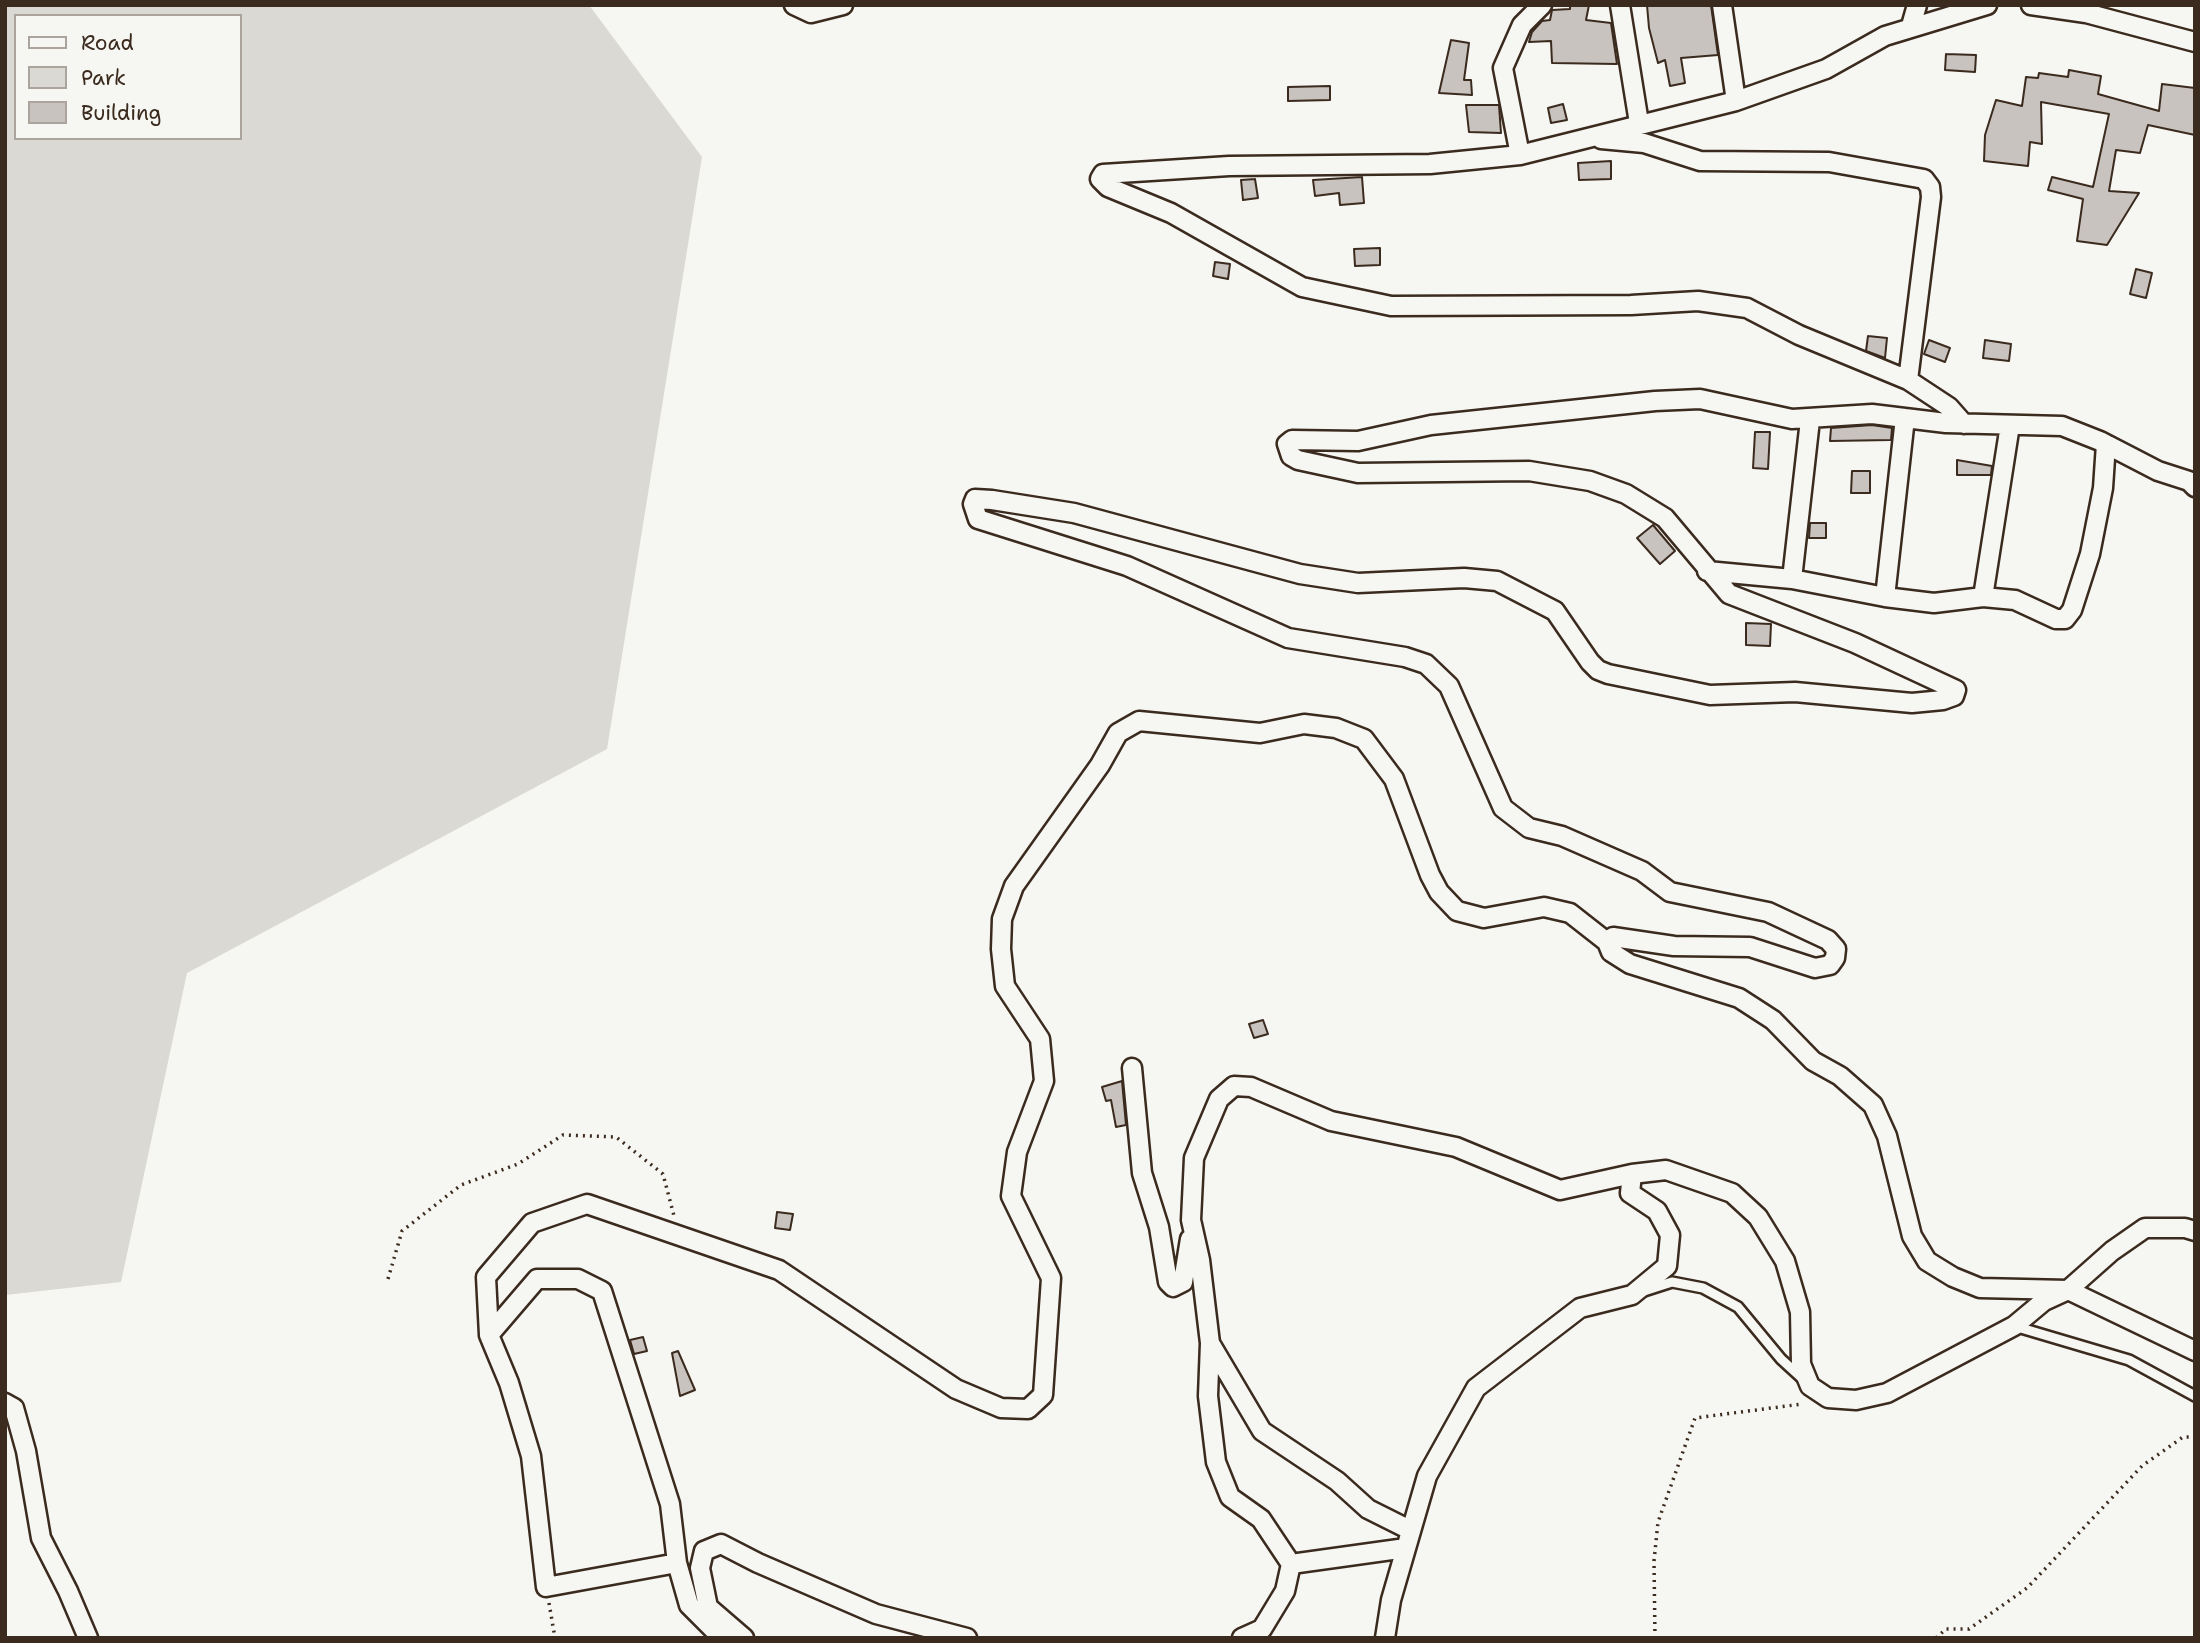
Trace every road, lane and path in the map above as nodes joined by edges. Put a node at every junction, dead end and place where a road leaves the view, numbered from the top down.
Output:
1 (794, 5) edge
2 (844, 5) edge
3 (1542, 5) edge
4 (1620, 5) edge
5 (1722, 5) edge
6 (1917, 5) edge
7 (1987, 5) edge
8 (2031, 5) edge
9 (2087, 9) edge
10 (1911, 26) junction
11 (2195, 42) edge
12 (1736, 101) junction
13 (1639, 124) junction
14 (1590, 138) junction
15 (1520, 155) junction
16 (1908, 380) junction
17 (1905, 418) junction
18 (1810, 420) junction
19 (1964, 424) junction
20 (2010, 425) junction
21 (2106, 444) junction
22 (2195, 487) edge
23 (1707, 571) junction
24 (1792, 579) junction
25 (1885, 597) junction
26 (1983, 597) junction
27 (1607, 942) junction
28 (1132, 1068) dead end
29 (1632, 1174) junction
30 (1191, 1220) junction
31 (2195, 1231) edge
32 (680, 1234) junction
33 (387, 1279) dead end
34 (2068, 1290) junction
35 (1632, 1295) junction
36 (2014, 1326) junction
37 (489, 1335) junction
38 (1210, 1343) junction
39 (2195, 1351) edge
40 (1811, 1394) junction
41 (2195, 1396) edge
42 (5, 1403) edge
43 (2195, 1437) edge
44 (1410, 1530) junction
45 (1406, 1548) junction
46 (677, 1563) junction
47 (1292, 1563) junction
48 (546, 1587) junction
49 (88, 1638) edge
50 (555, 1638) edge
51 (722, 1638) edge
52 (744, 1638) edge
53 (967, 1638) edge
54 (1242, 1638) edge
55 (1385, 1638) edge
56 (1655, 1638) edge
57 (1832, 1638) edge
58 (1838, 1638) edge
59 (1936, 1638) edge

1 - 2 street
3 - 15 street
4 - 13 street
5 - 12 street
6 - 10 street
7 - 10 street
8 - 9 street
9 - 11 street
10 - 12 street
12 - 13 street
13 - 14 street
14 - 15 street
14 - 16 street
15 - 16 street
16 - 19 street
17 - 18 street
17 - 19 street
17 - 25 street
18 - 23 street
18 - 24 street
19 - 20 street
20 - 21 street
20 - 26 street
21 - 22 street
21 - 26 street
23 - 24 street
23 - 27 street
24 - 25 street
25 - 26 street
27 - 32 street
27 - 34 street
28 - 30 street
29 - 30 street
29 - 35 street
29 - 40 street
30 - 38 street
31 - 34 street
32 - 33 path
32 - 37 street
34 - 36 street
34 - 39 street
35 - 40 lane
35 - 44 street
36 - 40 street
36 - 41 lane
37 - 46 street
37 - 48 street
38 - 44 street
38 - 47 street
40 - 56 path
42 - 49 street
43 - 59 path
44 - 45 street
45 - 47 street
45 - 55 street
46 - 48 street
46 - 51 street
47 - 54 street
48 - 50 path
52 - 53 street
57 - 58 path

